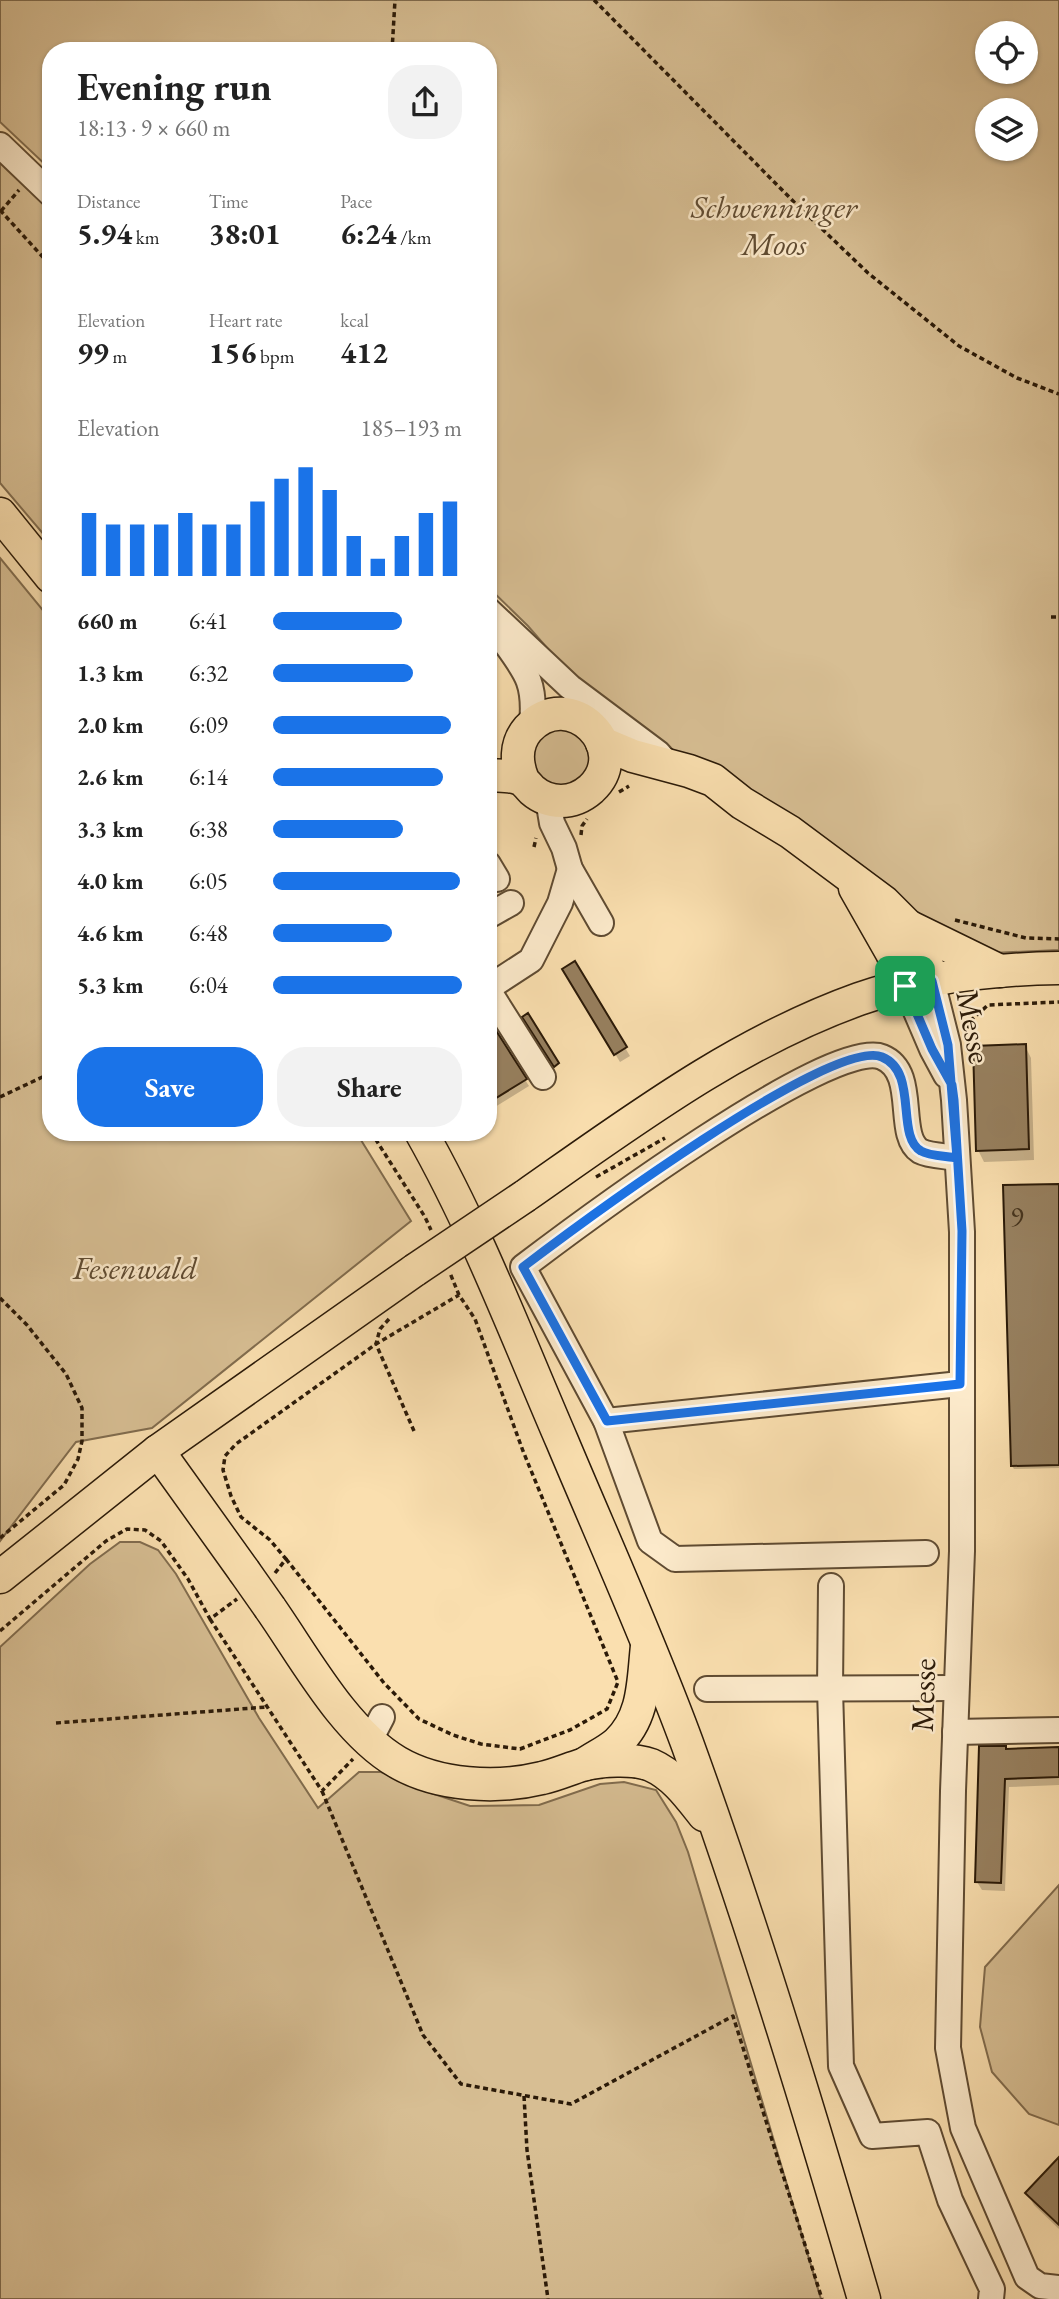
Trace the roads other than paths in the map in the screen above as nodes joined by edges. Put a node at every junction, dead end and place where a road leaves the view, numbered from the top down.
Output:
1 (0, 145) edge
2 (42, 186) edge
3 (0, 514) edge
4 (42, 566) edge
5 (497, 619) edge
6 (497, 632) edge
7 (537, 658) junction
8 (571, 715) junction
9 (526, 735) junction
10 (602, 743) junction
11 (497, 757) edge
12 (669, 765) junction
13 (497, 776) edge
14 (523, 780) junction
15 (613, 787) junction
16 (742, 803) junction
17 (571, 804) junction
18 (572, 851) junction
19 (848, 876) junction
20 (510, 903) dead end
21 (497, 911) edge
22 (601, 923) dead end
23 (908, 926) junction
24 (1059, 968) edge
25 (1000, 971) junction
26 (497, 983) edge
27 (919, 983) junction
28 (497, 1003) edge
29 (544, 1077) dead end
30 (427, 1141) edge
31 (957, 1158) junction
32 (960, 1384) junction
33 (607, 1421) junction
34 (158, 1451) junction
35 (926, 1553) dead end
36 (0, 1577) edge
37 (831, 1586) dead end
38 (648, 1641) junction
39 (957, 1688) junction
40 (707, 1689) dead end
41 (830, 1689) junction
42 (1059, 1730) edge
43 (955, 1732) junction
44 (585, 1764) junction
45 (720, 1836) junction
46 (1050, 2287) edge
47 (864, 2299) edge
48 (991, 2299) edge

1 - 2 street
3 - 4 main road
5 - 7 street
6 - 9 street
7 - 8 street
7 - 12 street
8 - 9 main road
8 - 10 main road
9 - 11 main road
9 - 14 main road
10 - 12 main road
10 - 15 main road
12 - 16 main road
13 - 14 main road
14 - 17 main road
15 - 16 main road
15 - 17 main road
16 - 19 main road
17 - 18 street
18 - 22 street
18 - 26 street
19 - 23 main road
19 - 27 main road
20 - 21 street
23 - 25 main road
23 - 27 main road
24 - 25 main road
25 - 27 main road
27 - 31 street, Messe
27 - 34 main road, bridge
28 - 29 street
30 - 38 main road
31 - 32 street, Messe
31 - 33 street
32 - 33 street
32 - 39 street, Messe
33 - 35 street
34 - 36 main road
34 - 44 main road, bridge
37 - 41 street
38 - 44 main road
38 - 45 main road
39 - 41 street
39 - 43 street, Messe
40 - 41 street
41 - 48 street
42 - 43 street
43 - 46 street, Messe
44 - 45 main road
45 - 47 main road

